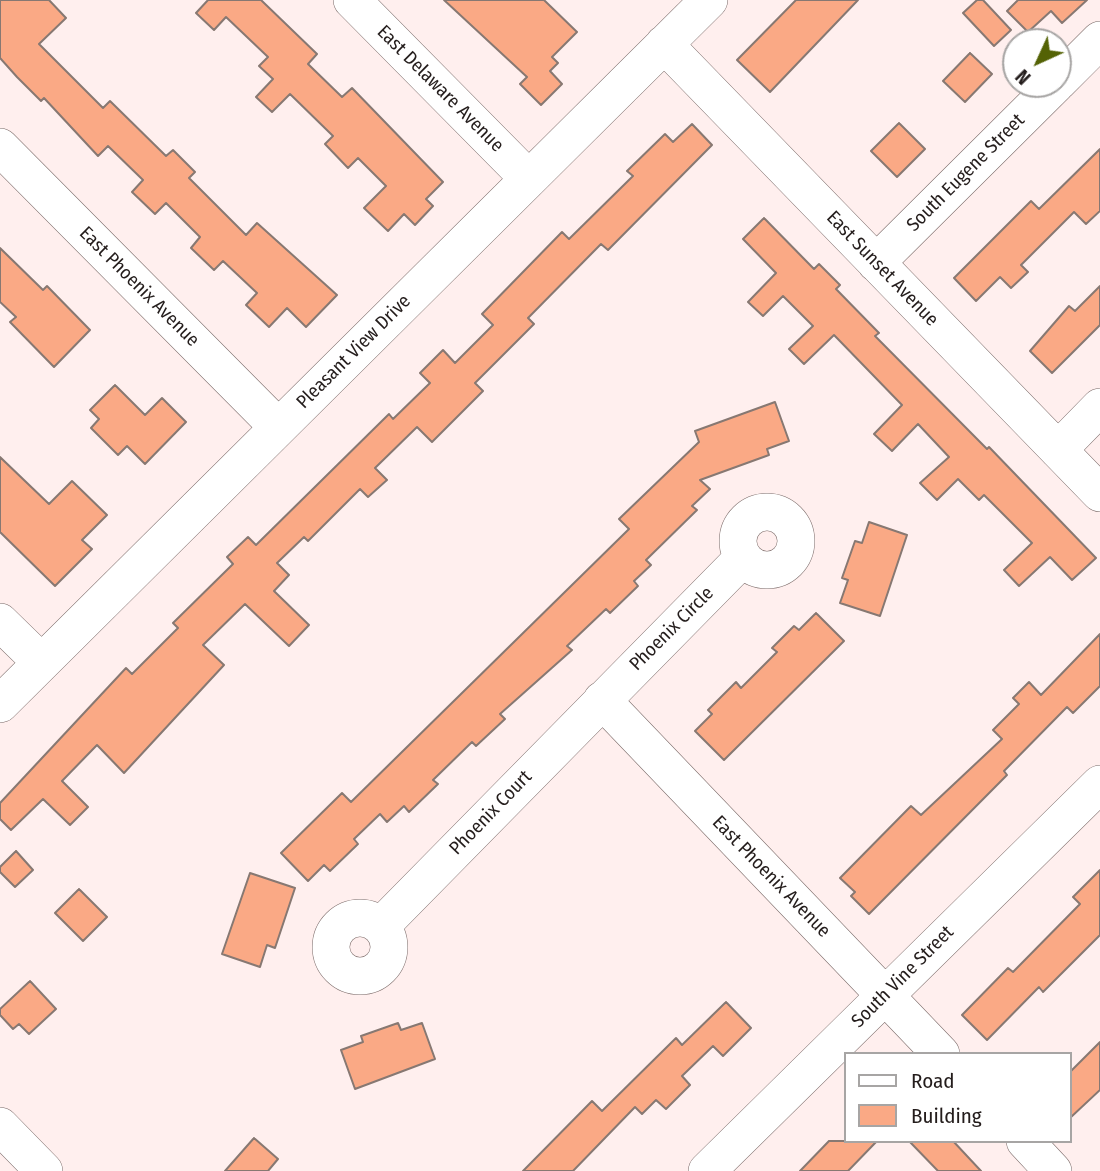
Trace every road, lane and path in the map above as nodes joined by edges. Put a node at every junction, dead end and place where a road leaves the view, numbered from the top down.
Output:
1 (352, 0) edge
2 (709, 0) edge
3 (1100, 40) edge
4 (664, 44) junction
5 (1072, 68) edge
6 (1042, 98) edge
7 (0, 147) edge
8 (528, 178) junction
9 (876, 263) junction
10 (1100, 407) edge
11 (278, 427) junction
12 (1058, 450) junction
13 (1100, 493) edge
14 (743, 558) dead end
15 (0, 622) edge
16 (41, 662) junction
17 (602, 700) junction
18 (0, 704) edge
19 (1100, 784) edge
20 (380, 926) dead end
21 (884, 995) junction
22 (939, 1052) edge
23 (0, 1126) edge
24 (1027, 1143) edge
25 (44, 1171) edge
26 (707, 1171) edge
27 (1053, 1171) edge

1 - 8 street, East Delaware Avenue
2 - 4 street, Pleasant View Drive
3 - 5 street, South Eugene Street
4 - 8 street, Pleasant View Drive
4 - 9 street, East Sunset Avenue
6 - 9 street, South Eugene Street
7 - 11 street, East Phoenix Avenue
8 - 11 street, Pleasant View Drive
9 - 12 street, East Sunset Avenue
10 - 12 street
11 - 16 street, Pleasant View Drive
12 - 13 street, East Sunset Avenue
14 - 17 street, Phoenix Circle
15 - 16 street
16 - 18 street, Pleasant View Drive
17 - 20 street, Phoenix Court
17 - 21 street, East Phoenix Avenue
19 - 21 street, South Vine Street
21 - 22 street, East Phoenix Avenue
21 - 26 street, South Vine Street
23 - 25 street
24 - 27 street

